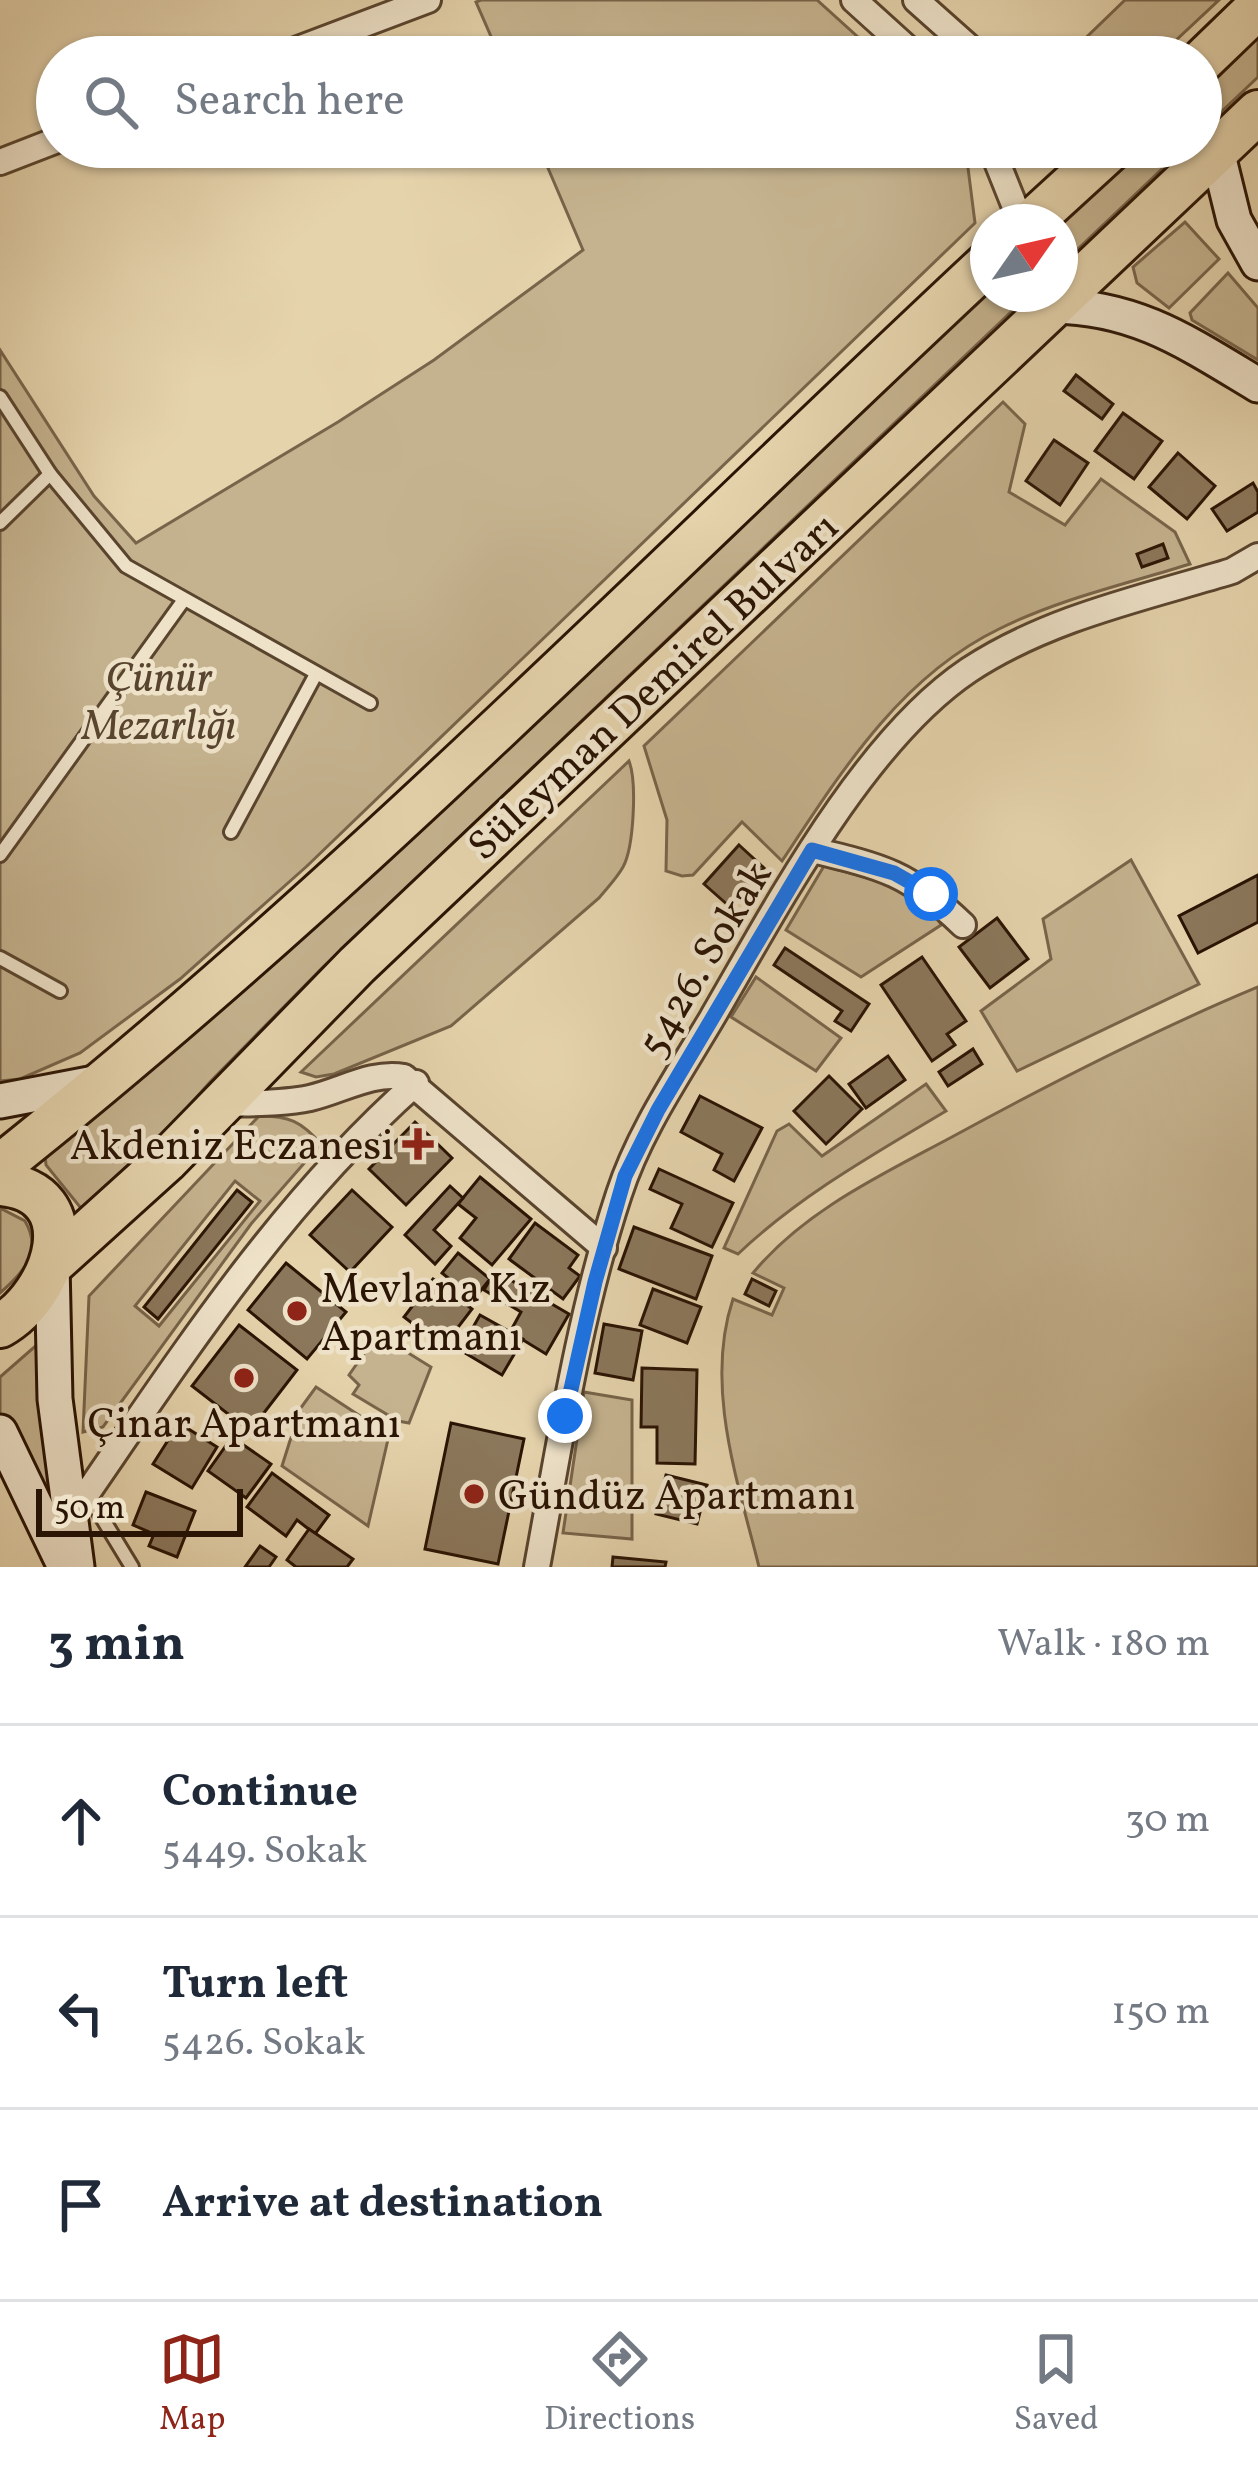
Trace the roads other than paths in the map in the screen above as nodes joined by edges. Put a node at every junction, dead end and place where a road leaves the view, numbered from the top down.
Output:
1 (428, 0) edge
2 (854, 0) edge
3 (916, 0) edge
4 (1258, 7) edge
5 (333, 36) edge
6 (894, 36) edge
7 (956, 36) edge
8 (1222, 42) edge
9 (1258, 112) edge
10 (1222, 146) edge
11 (36, 148) edge
12 (0, 162) edge
13 (999, 168) edge
14 (1090, 168) edge
15 (1199, 168) edge
16 (1221, 168) edge
17 (1014, 204) edge
18 (1051, 204) edge
19 (1258, 263) edge
20 (970, 279) edge
21 (1078, 282) edge
22 (1078, 306) edge
23 (1047, 312) edge
24 (1258, 385) edge
25 (0, 397) edge
26 (50, 474) junction
27 (0, 523) edge
28 (1258, 556) edge
29 (1258, 570) edge
30 (1232, 572) junction
31 (183, 601) junction
32 (316, 674) junction
33 (370, 704) dead end
34 (231, 832) dead end
35 (812, 850) junction
36 (0, 855) edge
37 (963, 925) dead end
38 (0, 958) edge
39 (60, 991) dead end
40 (107, 1081) junction
41 (416, 1083) junction
42 (0, 1101) edge
43 (220, 1104) junction
44 (4, 1176) edge
45 (604, 1247) junction
46 (52, 1264) junction
47 (0, 1326) edge
48 (0, 1432) edge
49 (78, 1506) junction
50 (62, 1564) edge
51 (132, 1567) edge
52 (537, 1567) edge

1 - 5 street
2 - 6 street
3 - 7 street
4 - 8 highway
9 - 10 highway, Süleyman Demirel Bulvarı
11 - 12 street
13 - 17 street
14 - 18 highway
15 - 21 highway, Süleyman Demirel Bulvarı
16 - 19 street
20 - 40 highway, Süleyman Demirel Bulvarı
22 - 24 street
23 - 43 highway, Süleyman Demirel Bulvarı
25 - 26 lane
26 - 27 lane
26 - 31 lane
28 - 30 street, 5426. Sokak
29 - 30 street
30 - 35 street, 5426. Sokak
31 - 32 lane
31 - 36 lane
32 - 33 lane
32 - 34 lane
35 - 37 street
35 - 45 street, 5426. Sokak
38 - 39 lane
40 - 42 street
40 - 44 highway, Süleyman Demirel Bulvarı
41 - 43 street
41 - 45 street
41 - 49 street
43 - 46 highway, Süleyman Demirel Bulvarı
44 - 46 highway, Süleyman Demirel Bulvarı
45 - 52 street, 5426. Sokak
46 - 47 highway, Süleyman Demirel Bulvarı
46 - 49 street
48 - 50 street
49 - 50 street
49 - 51 lane

